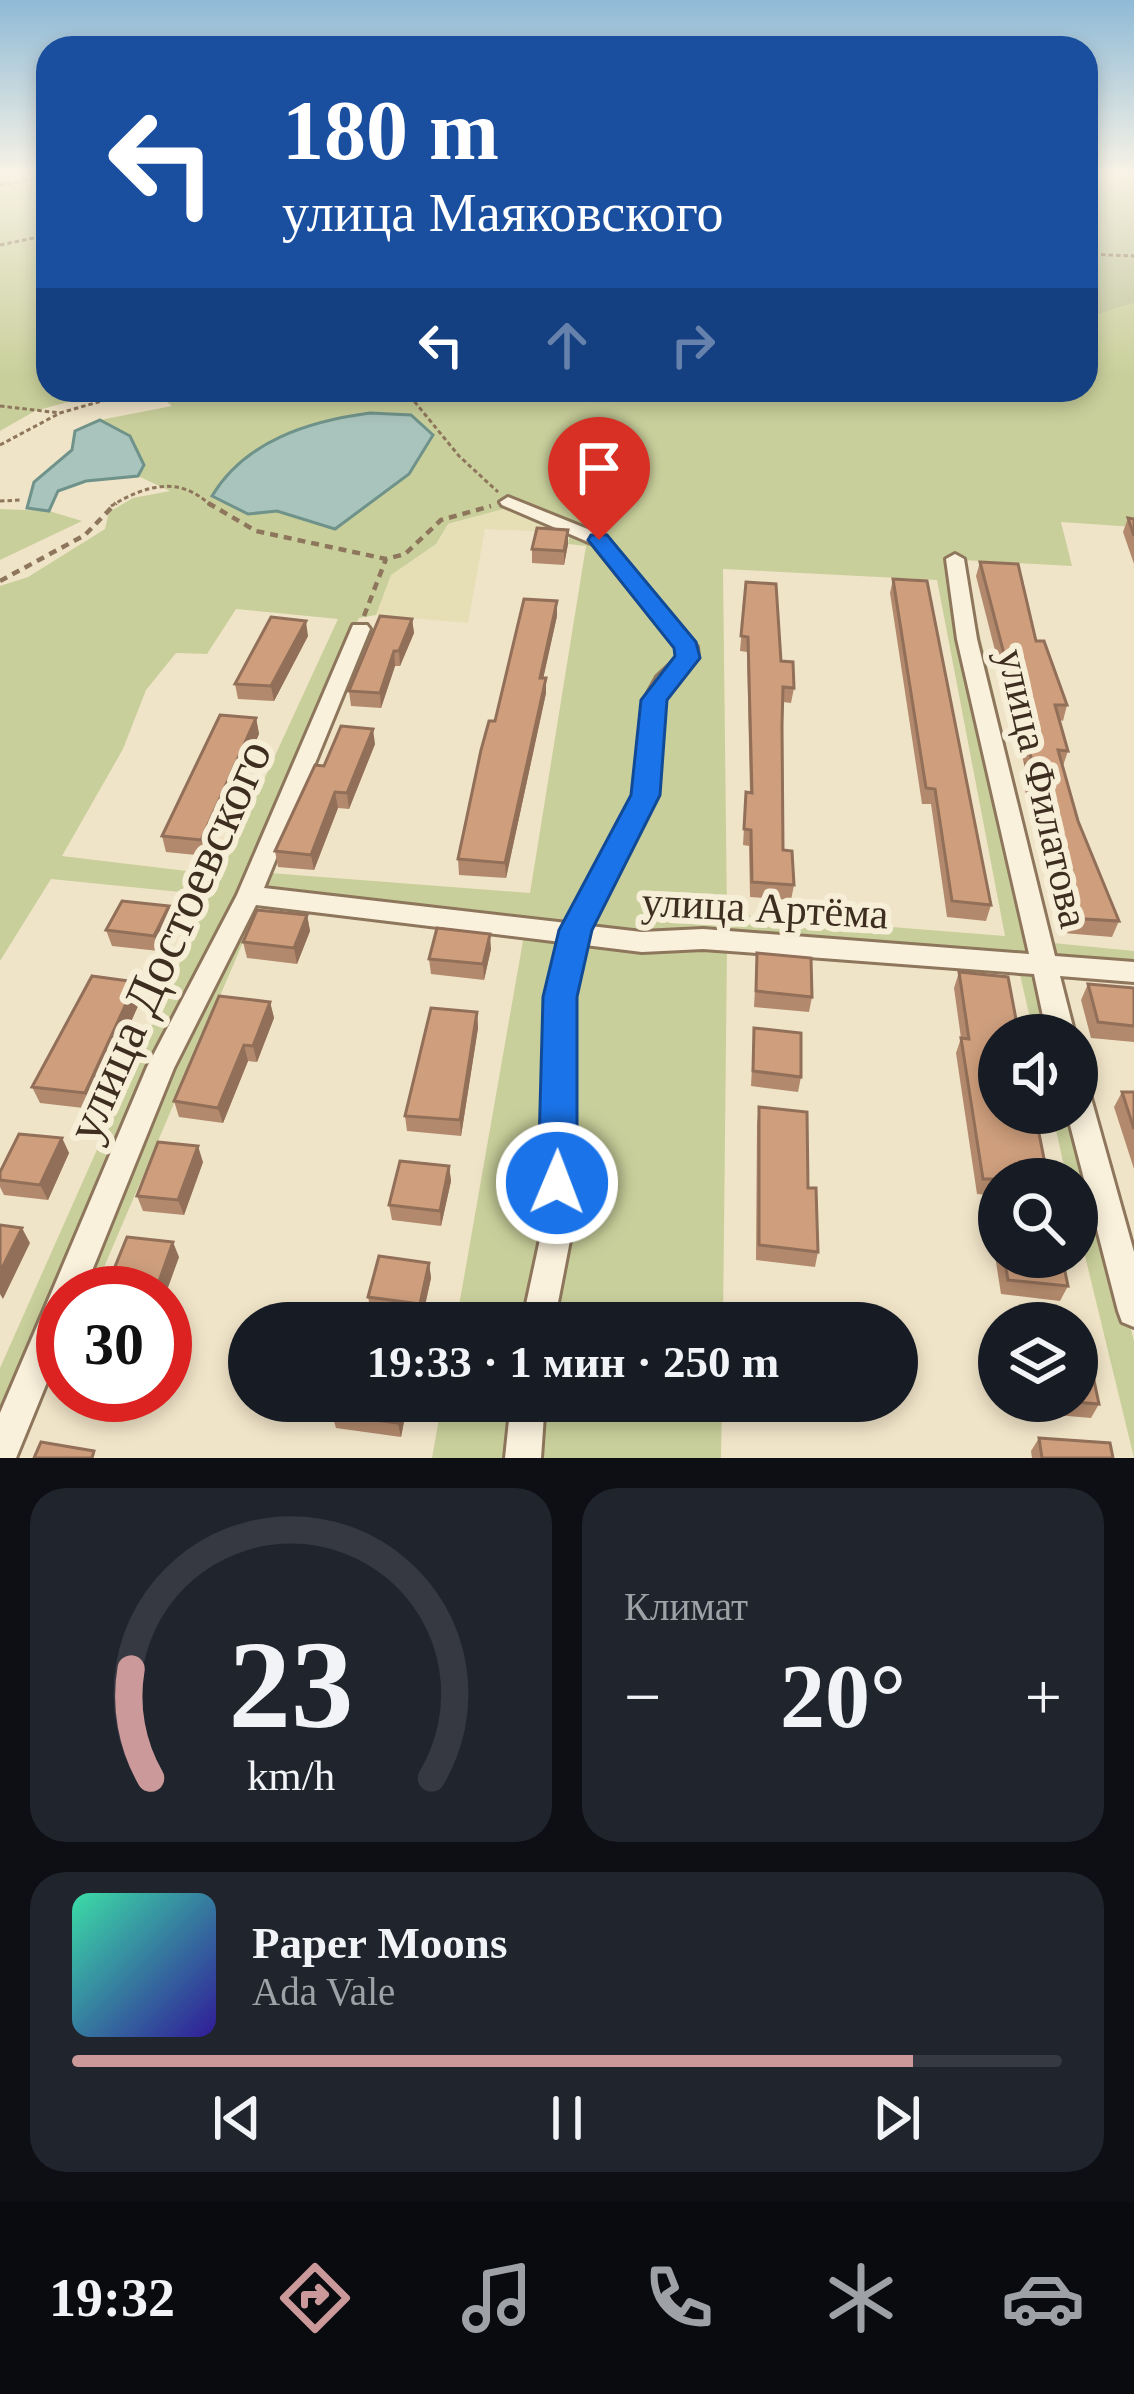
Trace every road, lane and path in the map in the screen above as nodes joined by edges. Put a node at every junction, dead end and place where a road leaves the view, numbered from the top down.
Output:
1 (1098, 254) edge
2 (1134, 256) edge
3 (98, 402) edge
4 (415, 402) edge
5 (0, 406) edge
6 (59, 413) junction
7 (0, 445) edge
8 (22, 500) dead end
9 (0, 501) edge
10 (508, 502) junction
11 (386, 559) junction
12 (955, 559) dead end
13 (0, 581) edge
14 (360, 629) joint
15 (249, 895) junction
16 (576, 930) junction
17 (1042, 964) junction
18 (1134, 972) edge
19 (1055, 1014) edge
20 (1087, 1134) edge
21 (78, 1266) edge
22 (542, 1302) edge
23 (1134, 1311) edge
24 (36, 1369) edge
25 (526, 1422) edge
26 (0, 1455) edge
27 (523, 1458) edge

1 - 2 path
3 - 6 path
4 - 10 path
5 - 6 path
6 - 7 path
8 - 9 path
10 - 11 path
10 - 16 street
11 - 13 path
11 - 14 path
12 - 17 street, улица Филатова
14 - 15 street, улица Достоевского
15 - 16 street, улица Артёма
15 - 21 street, улица Достоевского
16 - 17 street, улица Артёма
16 - 22 street
17 - 18 street, улица Артёма
17 - 19 street, улица Филатова
20 - 23 street
24 - 26 street
25 - 27 street

